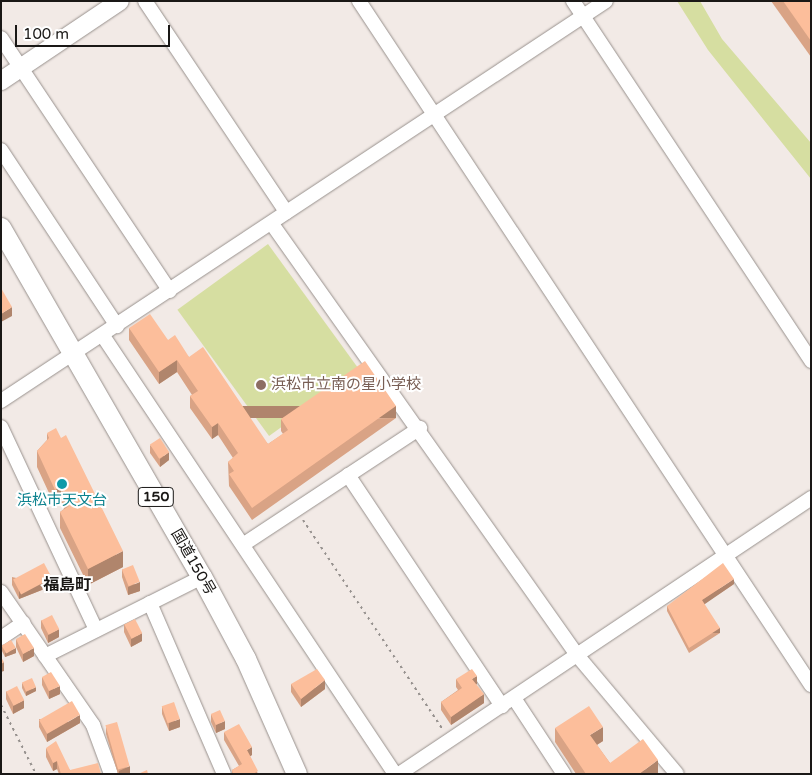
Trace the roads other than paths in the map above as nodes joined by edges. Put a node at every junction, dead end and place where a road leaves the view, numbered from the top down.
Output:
1 (120, 1) edge
2 (145, 1) edge
3 (359, 1) edge
4 (573, 1) edge
5 (606, 1) edge
6 (583, 17) junction
7 (1, 38) edge
8 (21, 67) junction
9 (1, 81) edge
10 (434, 116) junction
11 (1, 150) edge
12 (286, 212) junction
13 (272, 224) junction
14 (1, 228) edge
15 (170, 291) junction
16 (117, 326) junction
17 (102, 336) junction
18 (73, 355) junction
19 (811, 361) edge
20 (1, 401) edge
21 (1, 426) edge
22 (420, 428) junction
23 (348, 475) junction
24 (811, 498) edge
25 (244, 544) junction
26 (726, 556) junction
27 (202, 578) junction
28 (1, 592) edge
29 (150, 603) junction
30 (23, 624) junction
31 (96, 630) junction
32 (1, 638) edge
33 (577, 655) junction
34 (45, 656) junction
35 (811, 685) edge
36 (508, 702) junction
37 (111, 774) edge
38 (224, 774) edge
39 (297, 774) edge
40 (395, 774) edge
41 (399, 774) edge
42 (564, 774) edge
43 (677, 774) edge

1 - 8 main road
2 - 12 street
3 - 10 street
4 - 6 street
5 - 6 street
6 - 10 street
6 - 19 street
7 - 8 street
8 - 9 main road
8 - 15 street
10 - 12 street
10 - 26 street
11 - 16 street
12 - 13 street
13 - 15 street
13 - 22 street
14 - 18 highway, 国道150号 / 150
15 - 16 street
16 - 17 street
17 - 18 street
17 - 25 street
18 - 20 street
18 - 27 highway, 国道150号 / 150
21 - 31 street
22 - 23 street
22 - 33 street
23 - 25 street
23 - 36 street
24 - 26 street
25 - 40 street
26 - 33 street
26 - 35 street
27 - 29 street
27 - 39 highway, 国道150号 / 150
28 - 30 street
29 - 31 street
29 - 38 street
30 - 32 street
30 - 34 street
31 - 34 street
33 - 36 street
33 - 43 street
34 - 37 street
36 - 41 street
36 - 42 street

